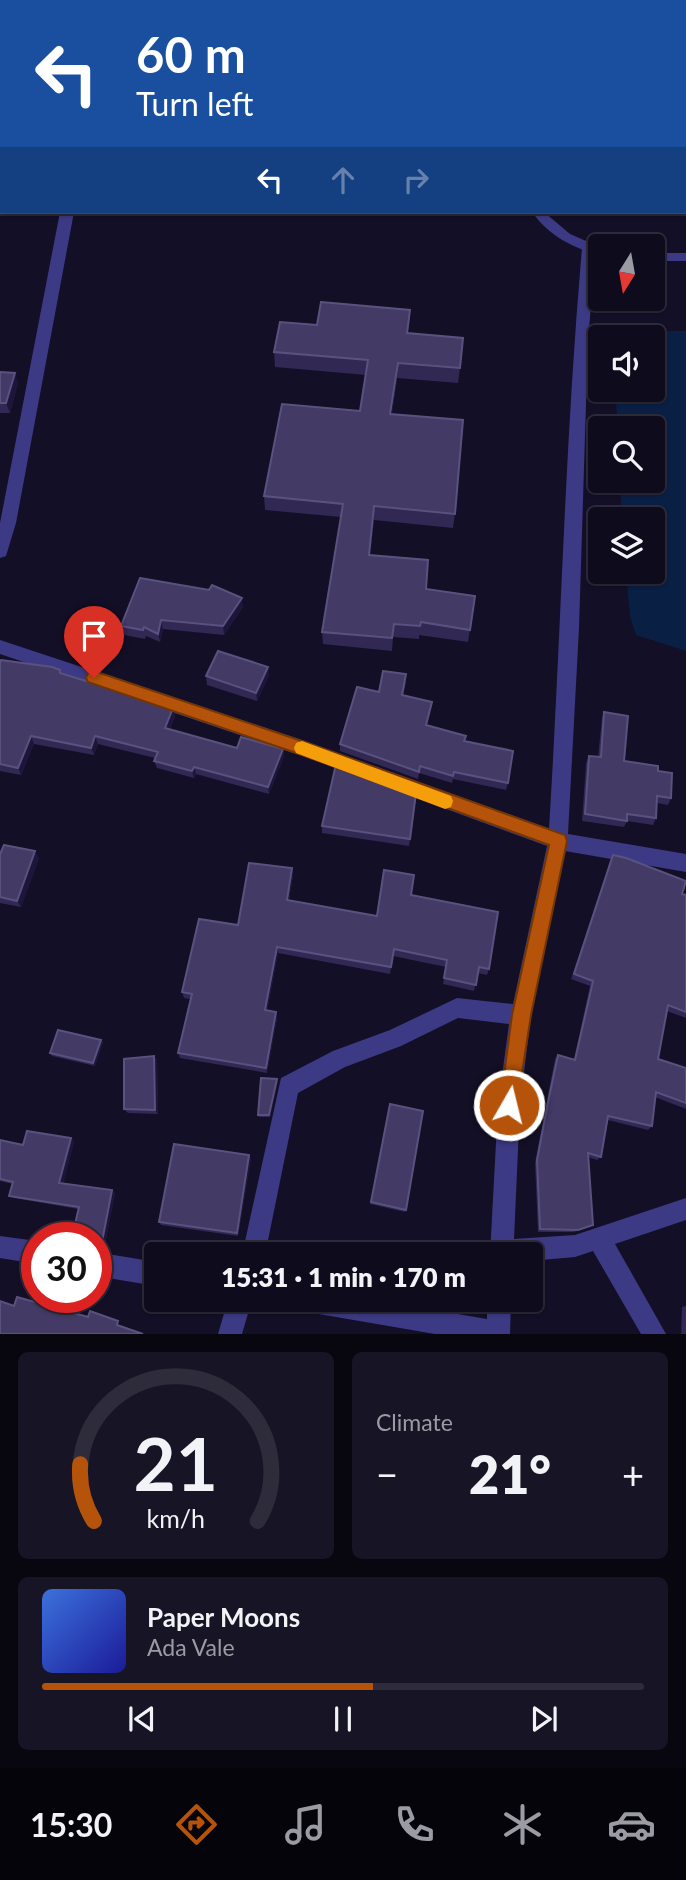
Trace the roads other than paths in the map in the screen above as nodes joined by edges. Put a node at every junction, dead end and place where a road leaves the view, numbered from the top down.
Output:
1 (67, 214) edge
2 (540, 214) edge
3 (588, 246) edge
4 (665, 257) edge
5 (686, 257) edge
6 (588, 294) edge
7 (0, 551) edge
8 (0, 647) edge
9 (558, 841) junction
10 (686, 863) edge
11 (521, 1015) junction
12 (686, 1209) edge
13 (598, 1238) junction
14 (256, 1242) edge
15 (503, 1242) edge
16 (0, 1247) edge
17 (543, 1249) edge
18 (21, 1250) edge
19 (112, 1267) edge
20 (144, 1272) edge
21 (236, 1312) edge
22 (374, 1312) edge
23 (498, 1312) edge
24 (230, 1334) edge
25 (497, 1334) edge
26 (654, 1334) edge

1 - 7 street
2 - 3 lane
4 - 5 lane
6 - 9 street
8 - 9 street
9 - 10 street
9 - 11 street
11 - 14 street
11 - 15 street
12 - 13 street
13 - 17 street
13 - 26 street
16 - 18 street
19 - 20 street
21 - 24 street
22 - 25 street
23 - 25 street

